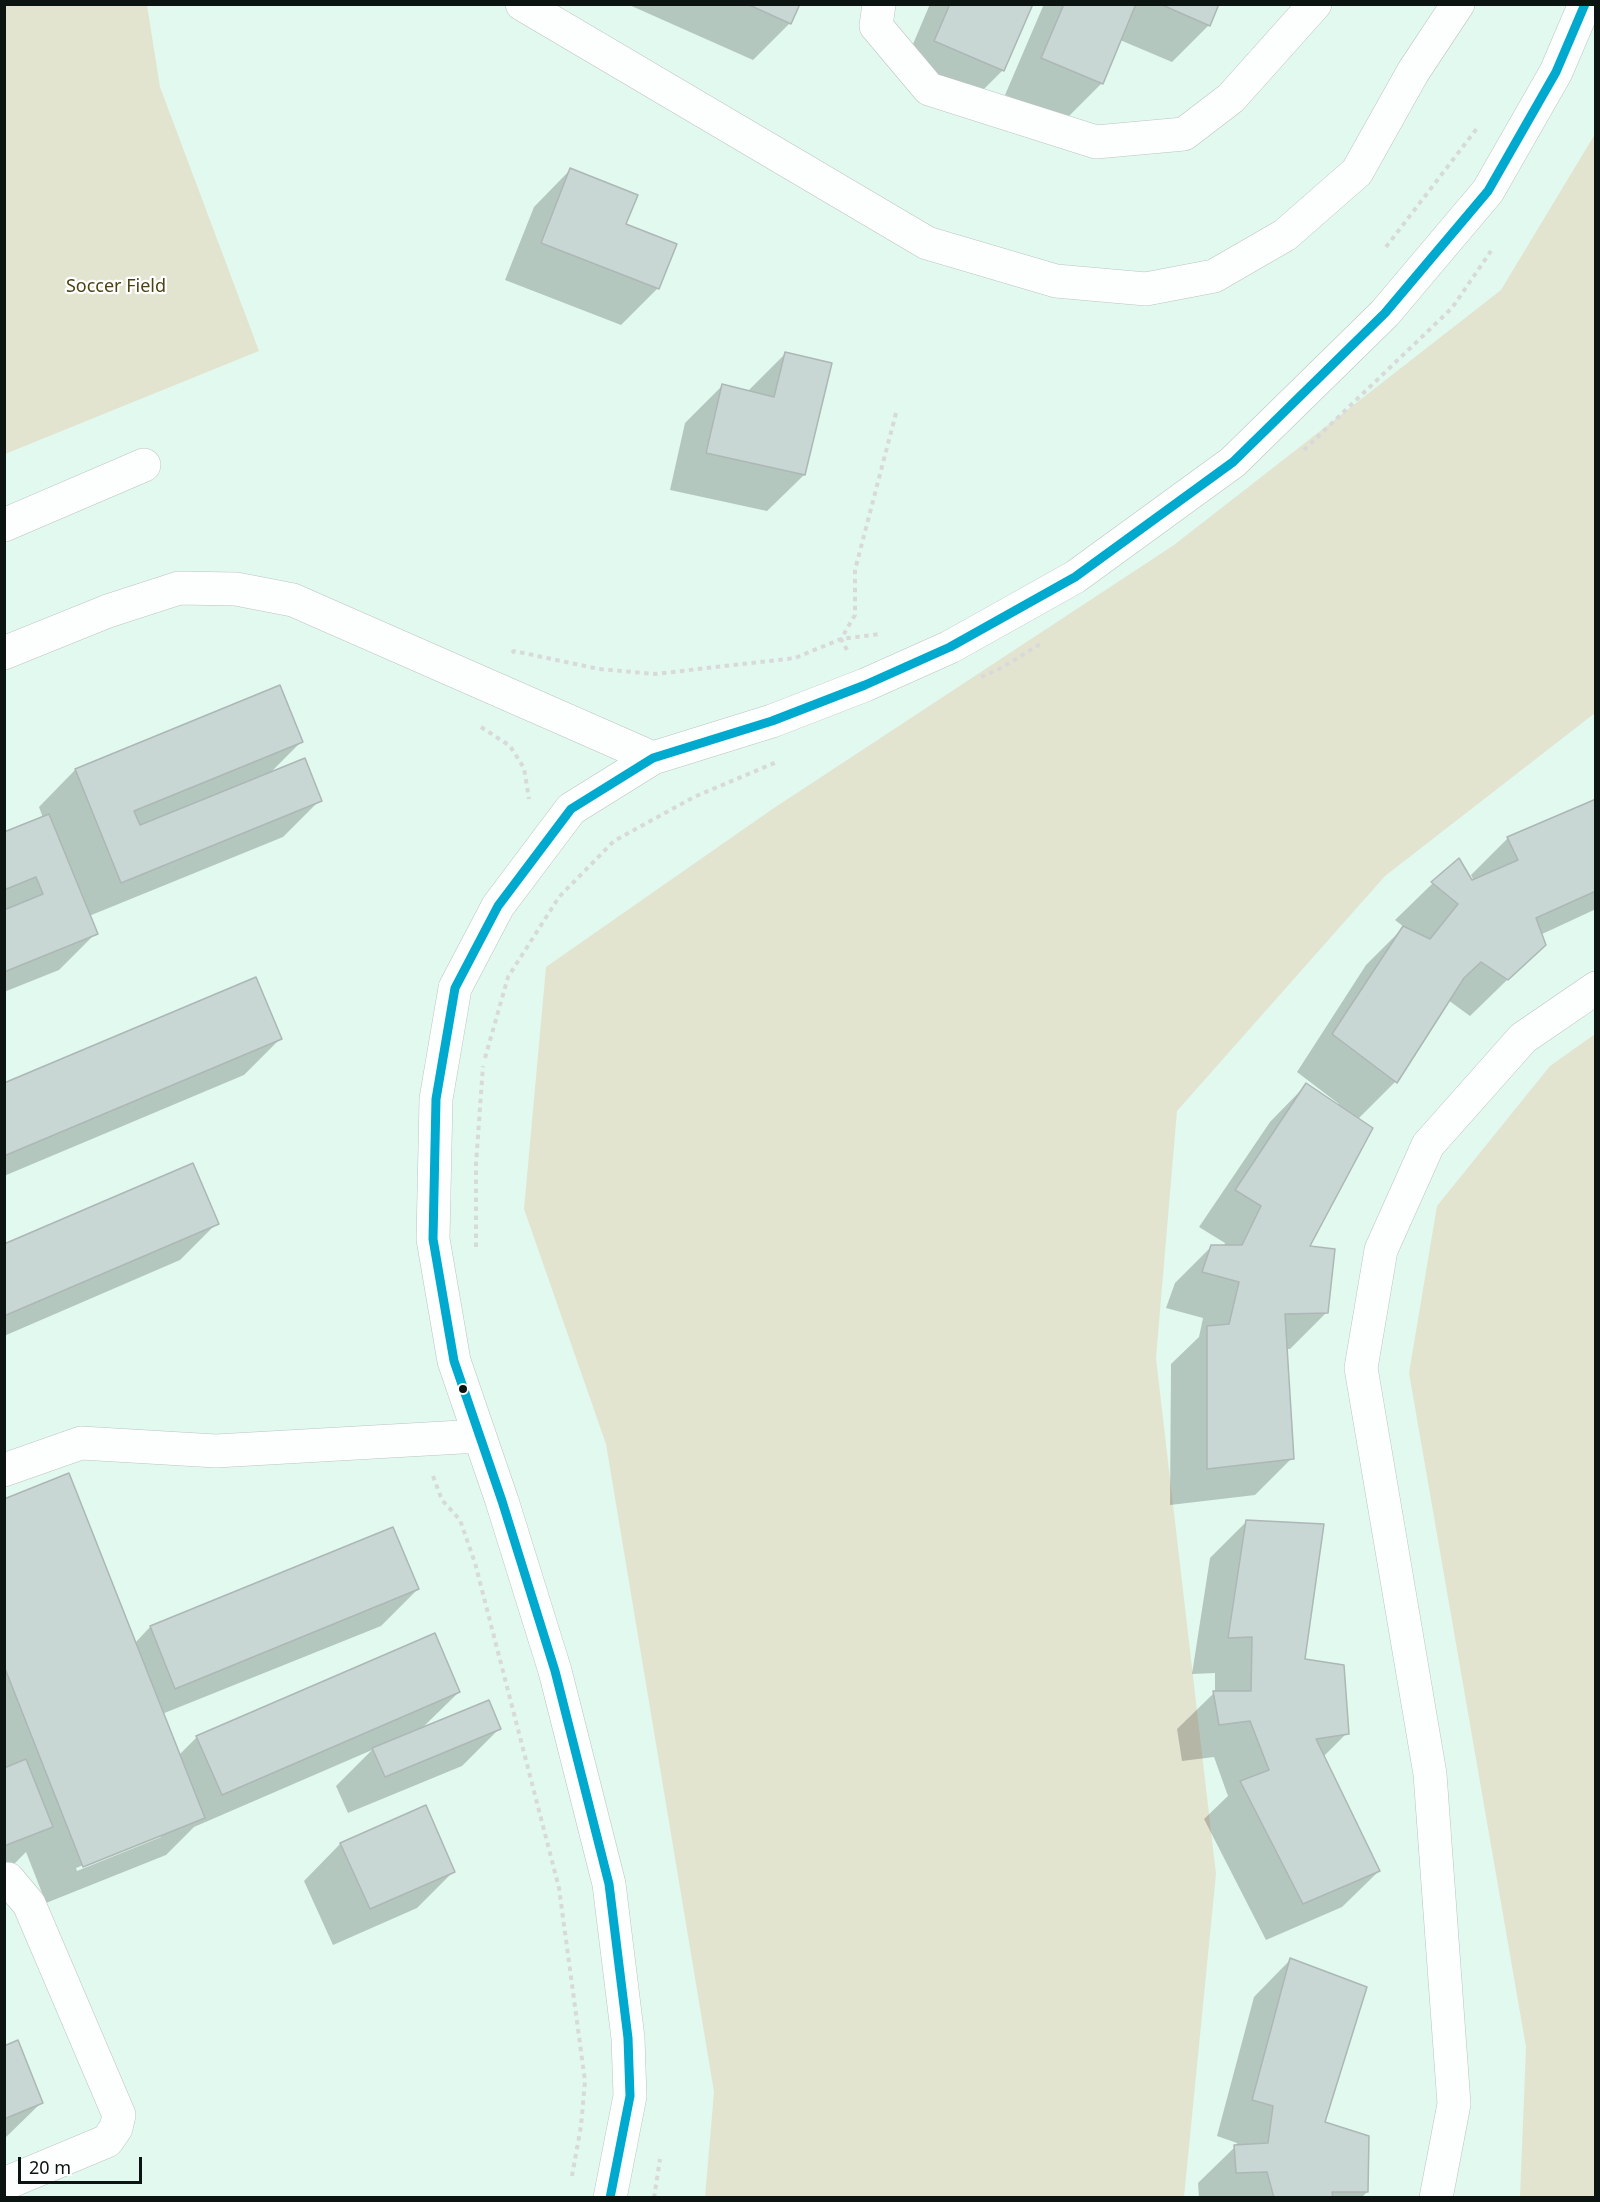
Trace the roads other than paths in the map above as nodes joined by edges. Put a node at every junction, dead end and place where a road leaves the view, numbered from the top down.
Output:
1 (522, 4) edge
2 (879, 4) edge
3 (1315, 4) edge
4 (1458, 4) edge
5 (1585, 4) edge
6 (144, 465) dead end
7 (4, 525) edge
8 (4, 652) edge
9 (653, 758) junction
10 (1596, 988) edge
11 (479, 1436) junction
12 (4, 1470) edge
13 (4, 1879) edge
14 (4, 2184) edge
15 (610, 2198) edge
16 (1436, 2198) edge

1 - 4 street
2 - 3 street
5 - 9 street
6 - 7 street
8 - 9 street
9 - 11 street
10 - 16 street
11 - 12 street
11 - 15 street
13 - 14 street

